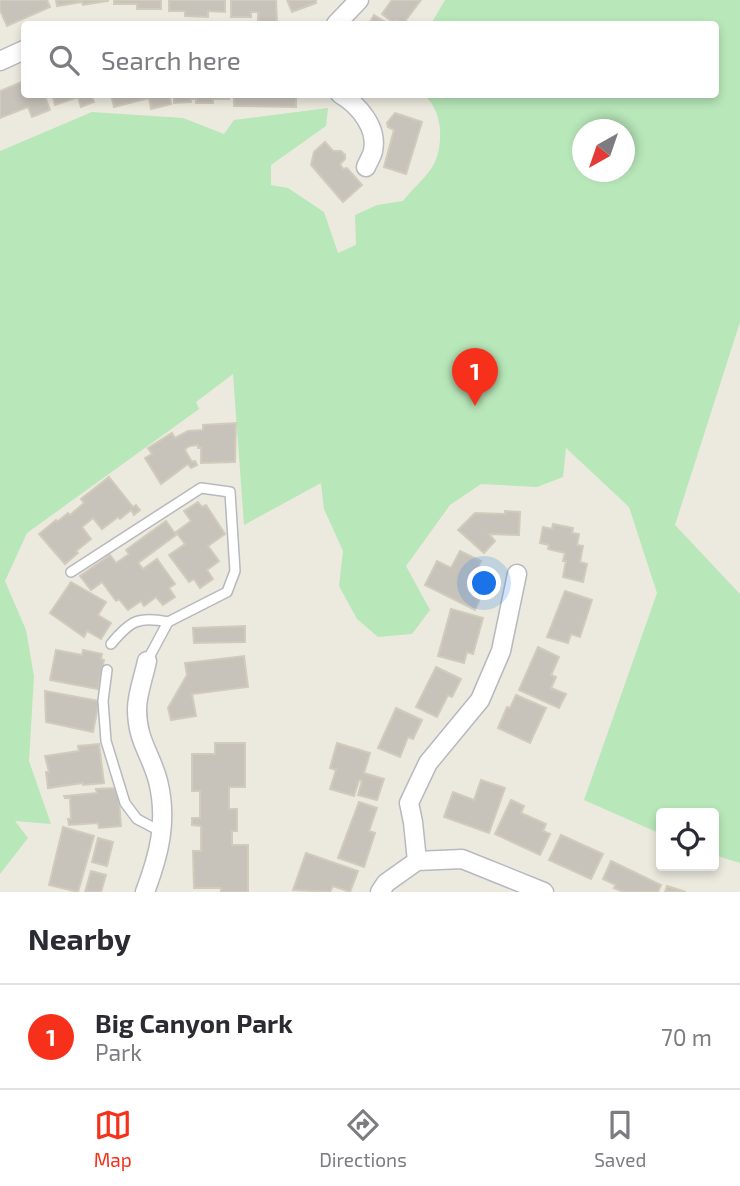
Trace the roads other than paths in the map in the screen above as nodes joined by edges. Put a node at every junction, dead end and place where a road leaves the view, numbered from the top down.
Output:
1 (359, 0) edge
2 (339, 21) edge
3 (21, 51) edge
4 (0, 61) edge
5 (347, 98) edge
6 (366, 167) dead end
7 (71, 572) dead end
8 (517, 575) dead end
9 (168, 622) junction
10 (111, 644) dead end
11 (147, 662) joint
12 (107, 670) dead end
13 (162, 832) junction
14 (417, 861) junction
15 (145, 892) edge
16 (380, 892) edge
17 (544, 892) edge

1 - 2 street
3 - 4 street
5 - 6 street
7 - 9 lane
8 - 14 street
9 - 10 lane
9 - 11 lane
11 - 13 street
12 - 13 lane
13 - 15 street
14 - 16 street
14 - 17 street

